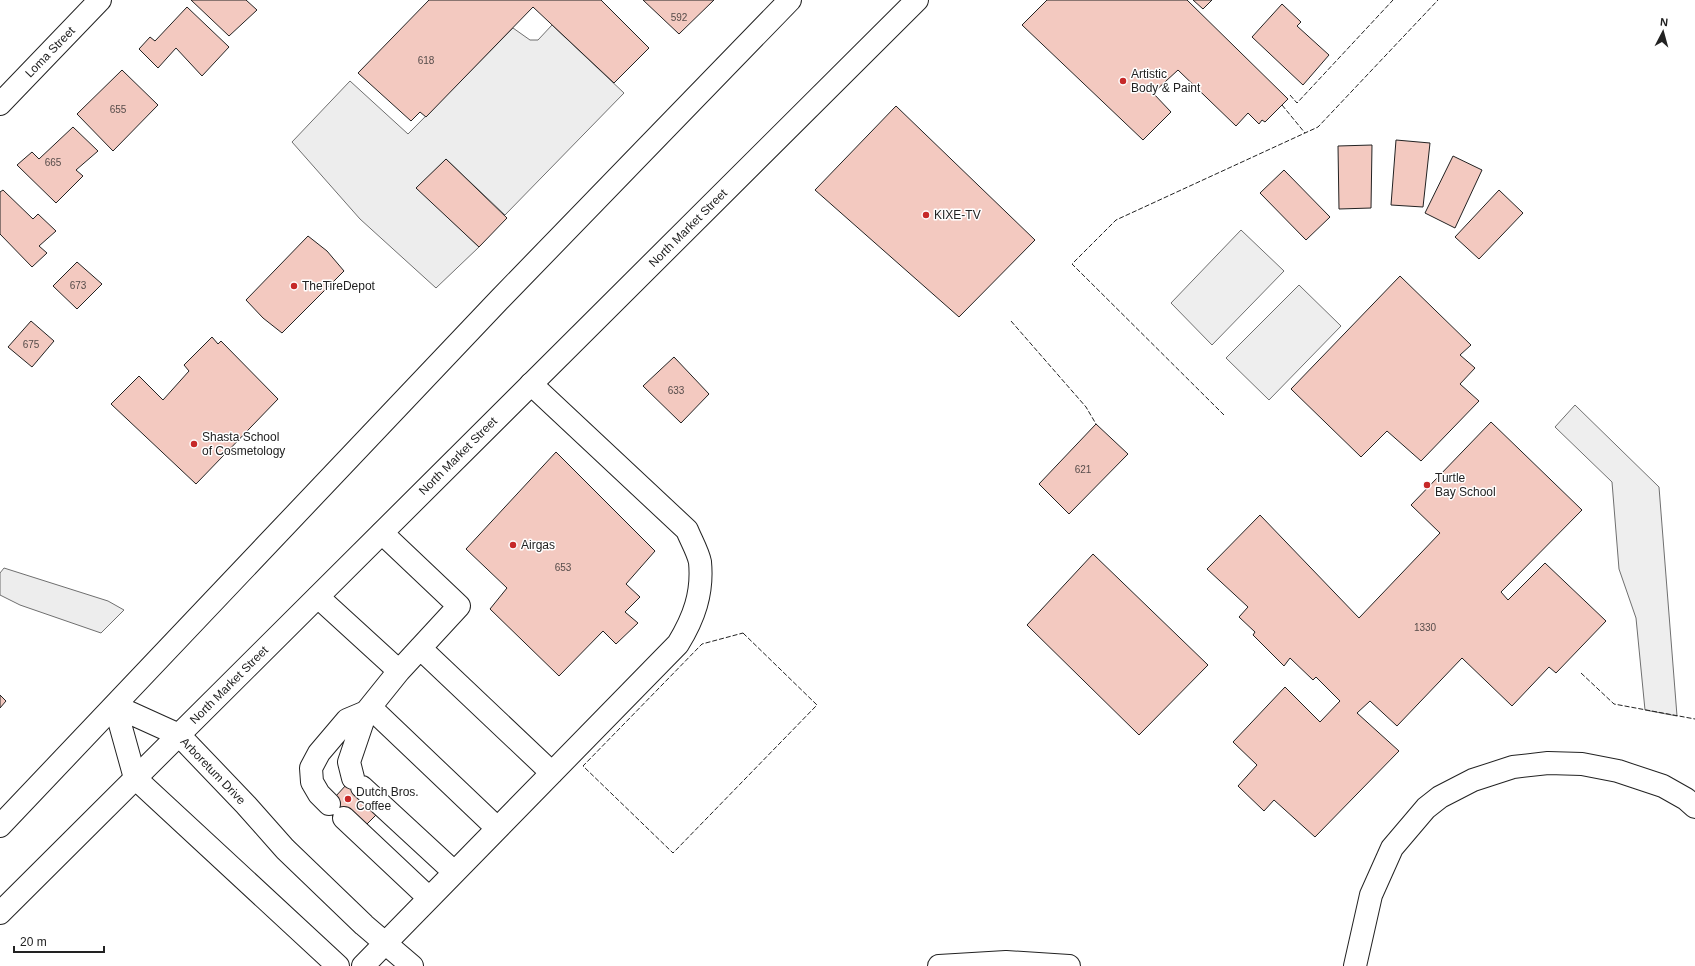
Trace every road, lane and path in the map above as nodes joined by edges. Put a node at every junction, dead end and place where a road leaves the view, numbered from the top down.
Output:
1 (100, 0) edge
2 (790, 0) edge
3 (917, 0) edge
4 (0, 104) edge
5 (531, 384) junction
6 (382, 533) junction
7 (318, 597) junction
8 (420, 648) junction
9 (398, 672) junction
10 (115, 706) junction
11 (369, 710) junction
12 (179, 735) junction
13 (552, 773) junction
14 (136, 778) junction
15 (1695, 807) edge
16 (0, 826) edge
17 (498, 828) junction
18 (454, 872) junction
19 (429, 898) junction
20 (0, 913) edge
21 (385, 943) junction
22 (338, 966) edge
23 (362, 966) edge
24 (412, 966) edge
25 (939, 966) edge
26 (1069, 966) edge
27 (1356, 966) edge

1 - 4 main road, Loma Street
2 - 10 main road
3 - 5 main road, North Market Street
5 - 6 main road, North Market Street
5 - 13 main road
6 - 7 main road, North Market Street
6 - 8 main road
7 - 9 main road
7 - 12 main road, North Market Street
8 - 9 main road
8 - 13 main road
9 - 11 main road
10 - 12 main road, Arboretum Drive
10 - 14 main road
10 - 16 main road
11 - 17 main road
11 - 18 main road
11 - 19 main road
12 - 14 main road, North Market Street
12 - 21 main road, Arboretum Drive
13 - 17 main road
14 - 20 main road, North Market Street
14 - 22 main road
15 - 27 main road
17 - 18 main road
18 - 19 main road
19 - 21 main road
21 - 23 main road
21 - 24 main road, Arboretum Drive
25 - 26 main road

